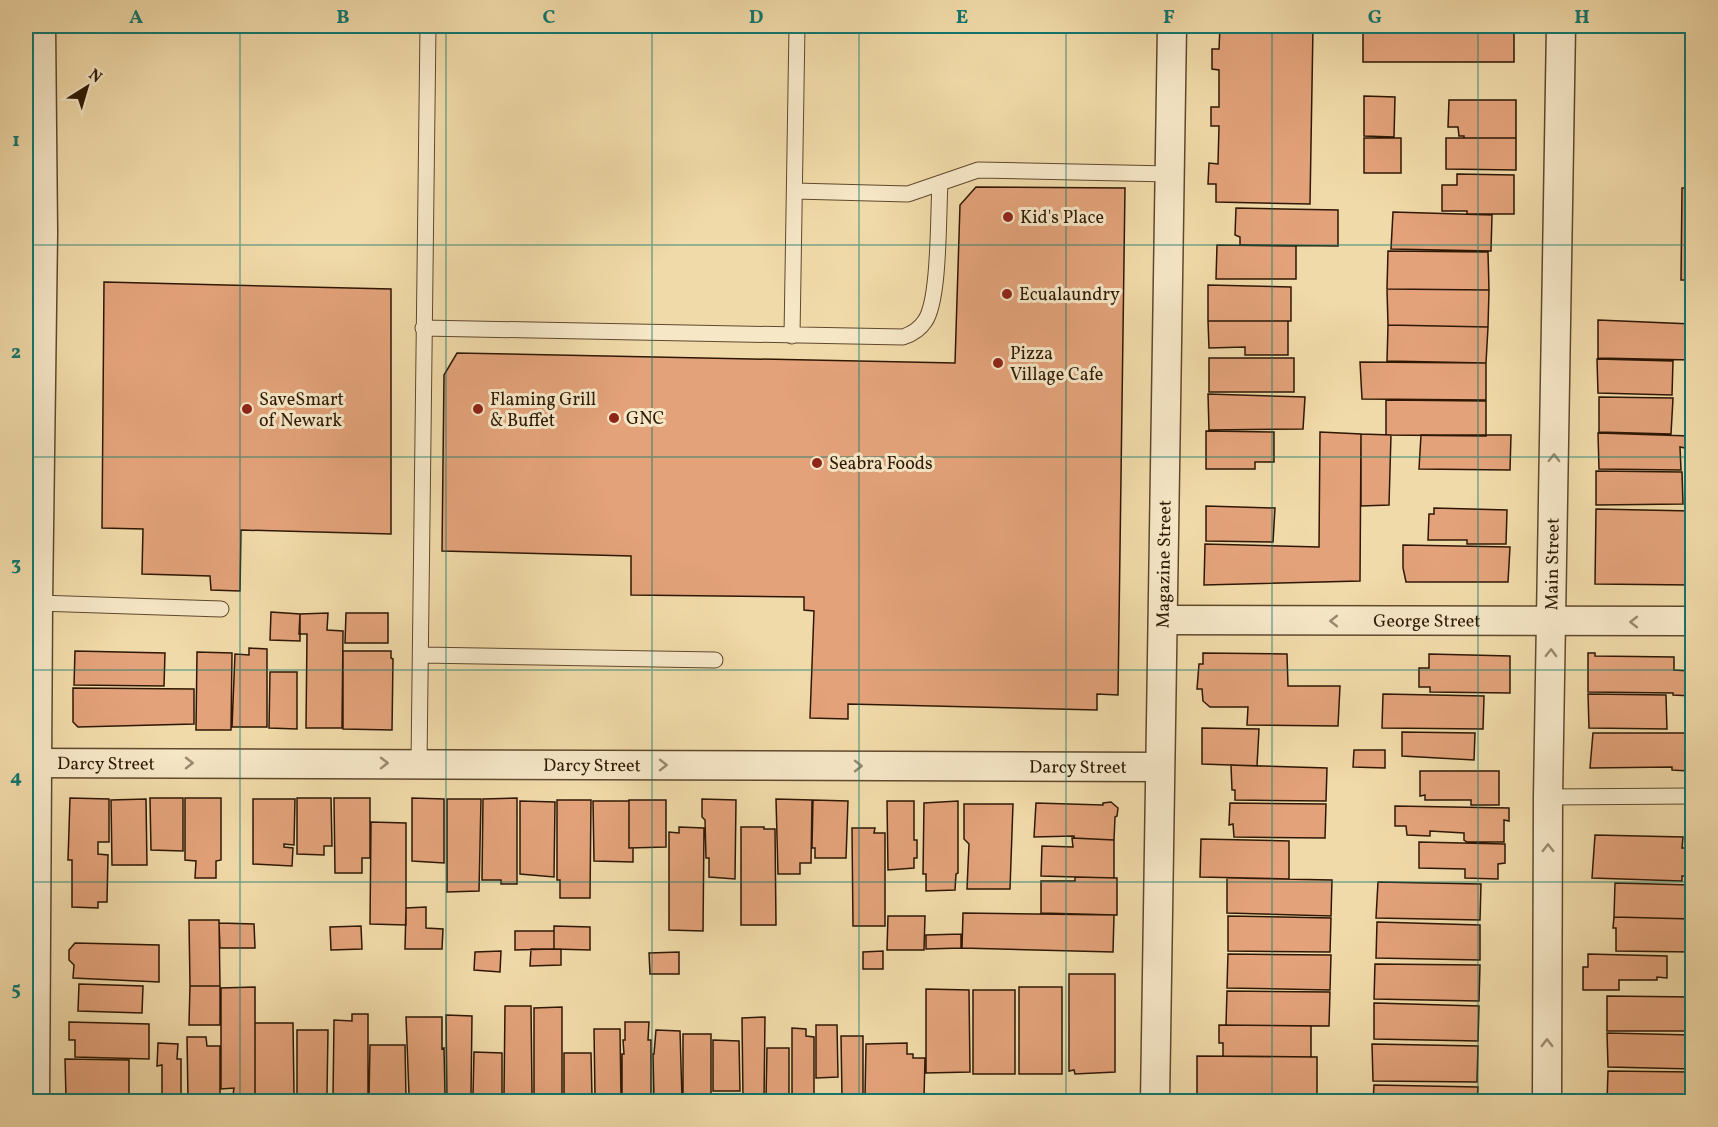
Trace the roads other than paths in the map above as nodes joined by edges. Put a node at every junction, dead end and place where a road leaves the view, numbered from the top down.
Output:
1 (428, 26) edge
2 (796, 26) edge
3 (1172, 26) edge
4 (1561, 26) edge
5 (36, 31) edge
6 (1170, 174) junction
7 (940, 183) junction
8 (795, 191) junction
9 (423, 327) junction
10 (792, 336) junction
11 (38, 603) junction
12 (221, 609) dead end
13 (1162, 620) junction
14 (1692, 621) edge
15 (1551, 622) junction
16 (422, 655) junction
17 (715, 660) dead end
18 (31, 763) edge
19 (419, 763) junction
20 (1159, 767) junction
21 (1692, 796) edge
22 (1548, 797) junction
23 (35, 1101) edge
24 (1155, 1101) edge
25 (1547, 1101) edge

1 - 9 lane
2 - 8 lane
3 - 6 street, Magazine Street
15 -> 4 street, Main Street
5 - 11 street
6 - 7 lane
6 - 13 street, Magazine Street
7 - 8 lane
7 - 10 lane
8 - 10 lane
9 - 10 lane
9 - 16 lane
11 - 12 lane
11 - 18 street
15 -> 13 street, George Street
13 - 20 street, Magazine Street
14 -> 15 street, George Street
22 -> 15 street, Main Street
16 - 17 lane
16 - 19 lane
18 -> 19 street, Darcy Street
18 - 23 street
19 -> 20 street, Darcy Street
20 - 24 street, Magazine Street
21 - 22 lane
25 -> 22 street, Main Street

